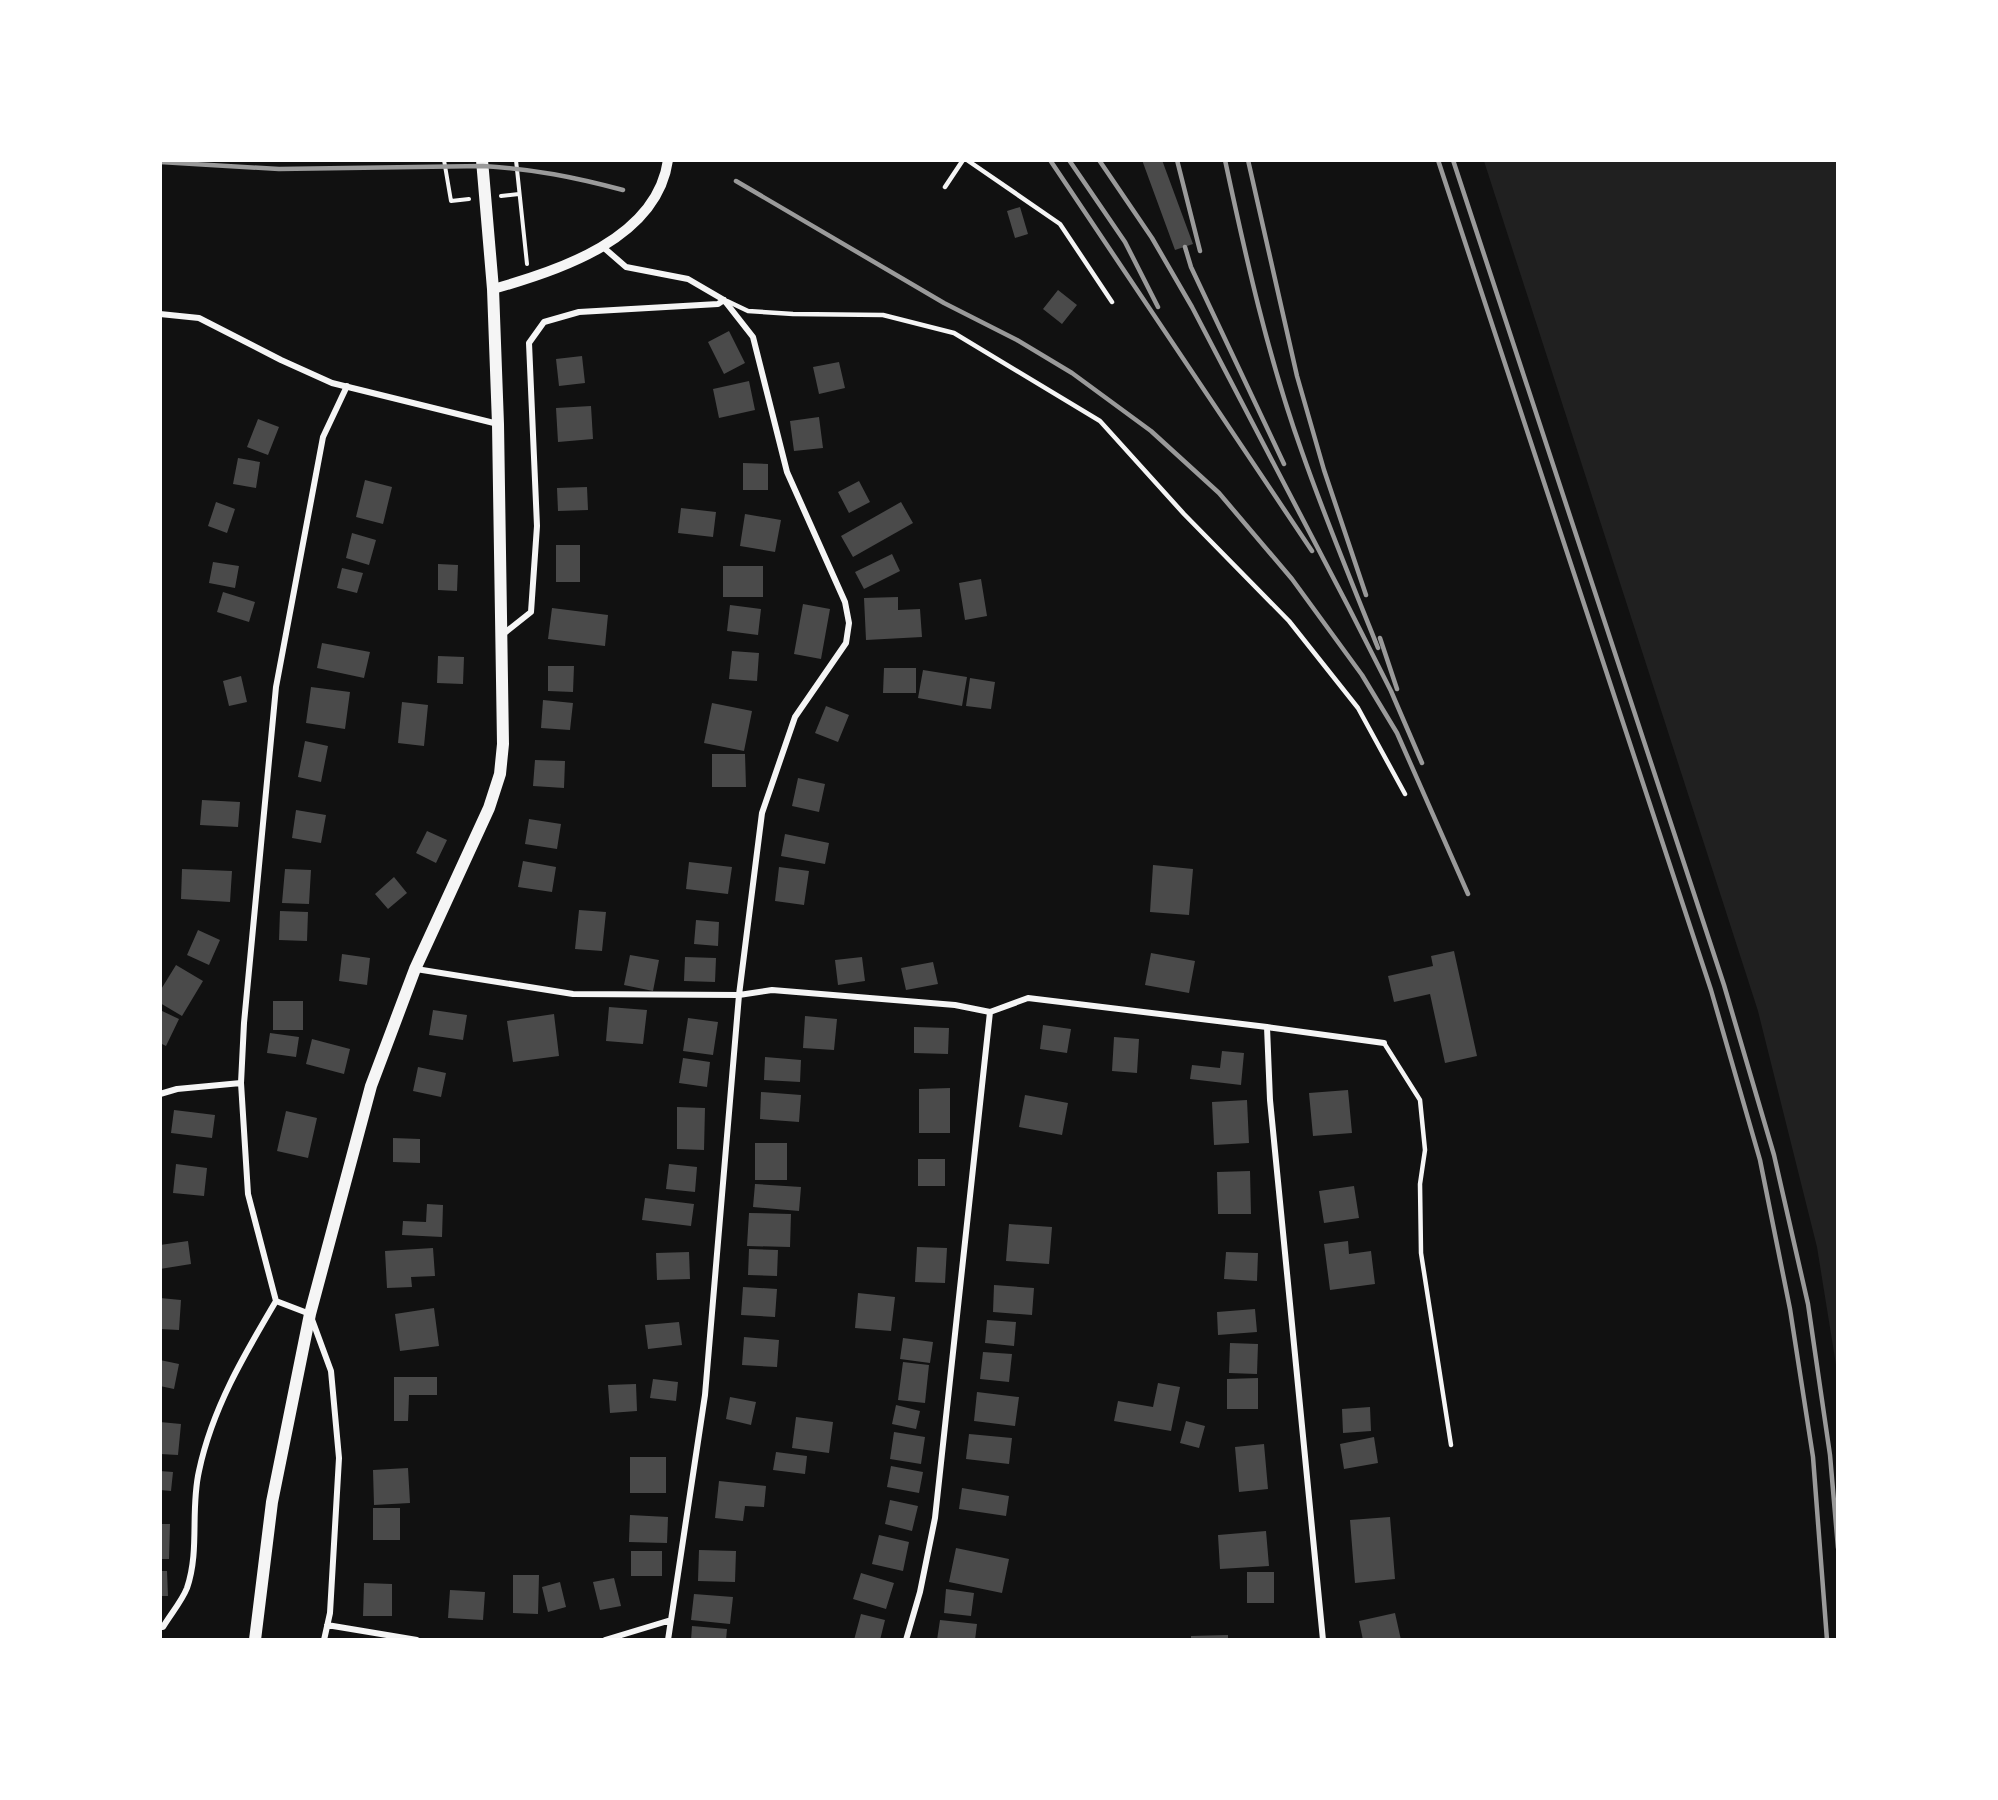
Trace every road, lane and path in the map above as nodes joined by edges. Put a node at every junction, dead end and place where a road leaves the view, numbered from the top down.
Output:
1 (444, 160) edge
2 (482, 160) edge
3 (516, 160) edge
4 (668, 160) edge
5 (965, 160) edge
6 (945, 187) dead end
7 (451, 201) dead end
8 (603, 248) junction
9 (529, 279) junction
10 (493, 289) junction
11 (724, 300) junction
12 (1112, 302) dead end
13 (160, 314) edge
14 (347, 386) junction
15 (498, 424) junction
16 (501, 636) junction
17 (1405, 794) dead end
18 (415, 969) junction
19 (739, 995) junction
20 (990, 1012) junction
21 (1267, 1027) junction
22 (1384, 1043) joint
23 (241, 1083) junction
24 (160, 1094) edge
25 (276, 1301) junction
26 (310, 1314) junction
27 (1451, 1444) dead end
28 (670, 1620) junction
29 (327, 1624) junction
30 (162, 1627) edge
31 (255, 1640) edge
32 (324, 1640) edge
33 (417, 1640) edge
34 (604, 1640) edge
35 (668, 1640) edge
36 (906, 1640) edge
37 (1323, 1640) edge

1 - 7 path
2 - 10 main road
3 - 9 path
4 - 8 street
5 - 6 lane
5 - 12 lane
8 - 9 street
8 - 11 street
9 - 10 street
10 - 15 main road
11 - 16 street
11 - 17 lane
11 - 19 street
13 - 14 street
14 - 15 street
14 - 23 street
15 - 16 main road
16 - 18 main road
18 - 19 street
18 - 26 main road
19 - 20 street
19 - 28 street
20 - 21 street
20 - 36 street
21 - 22 street
21 - 37 street
22 - 27 lane
23 - 24 street
23 - 25 street
25 - 26 street
25 - 30 street
26 - 29 street
26 - 31 main road
28 - 34 street
28 - 35 street
29 - 32 street
29 - 33 street

